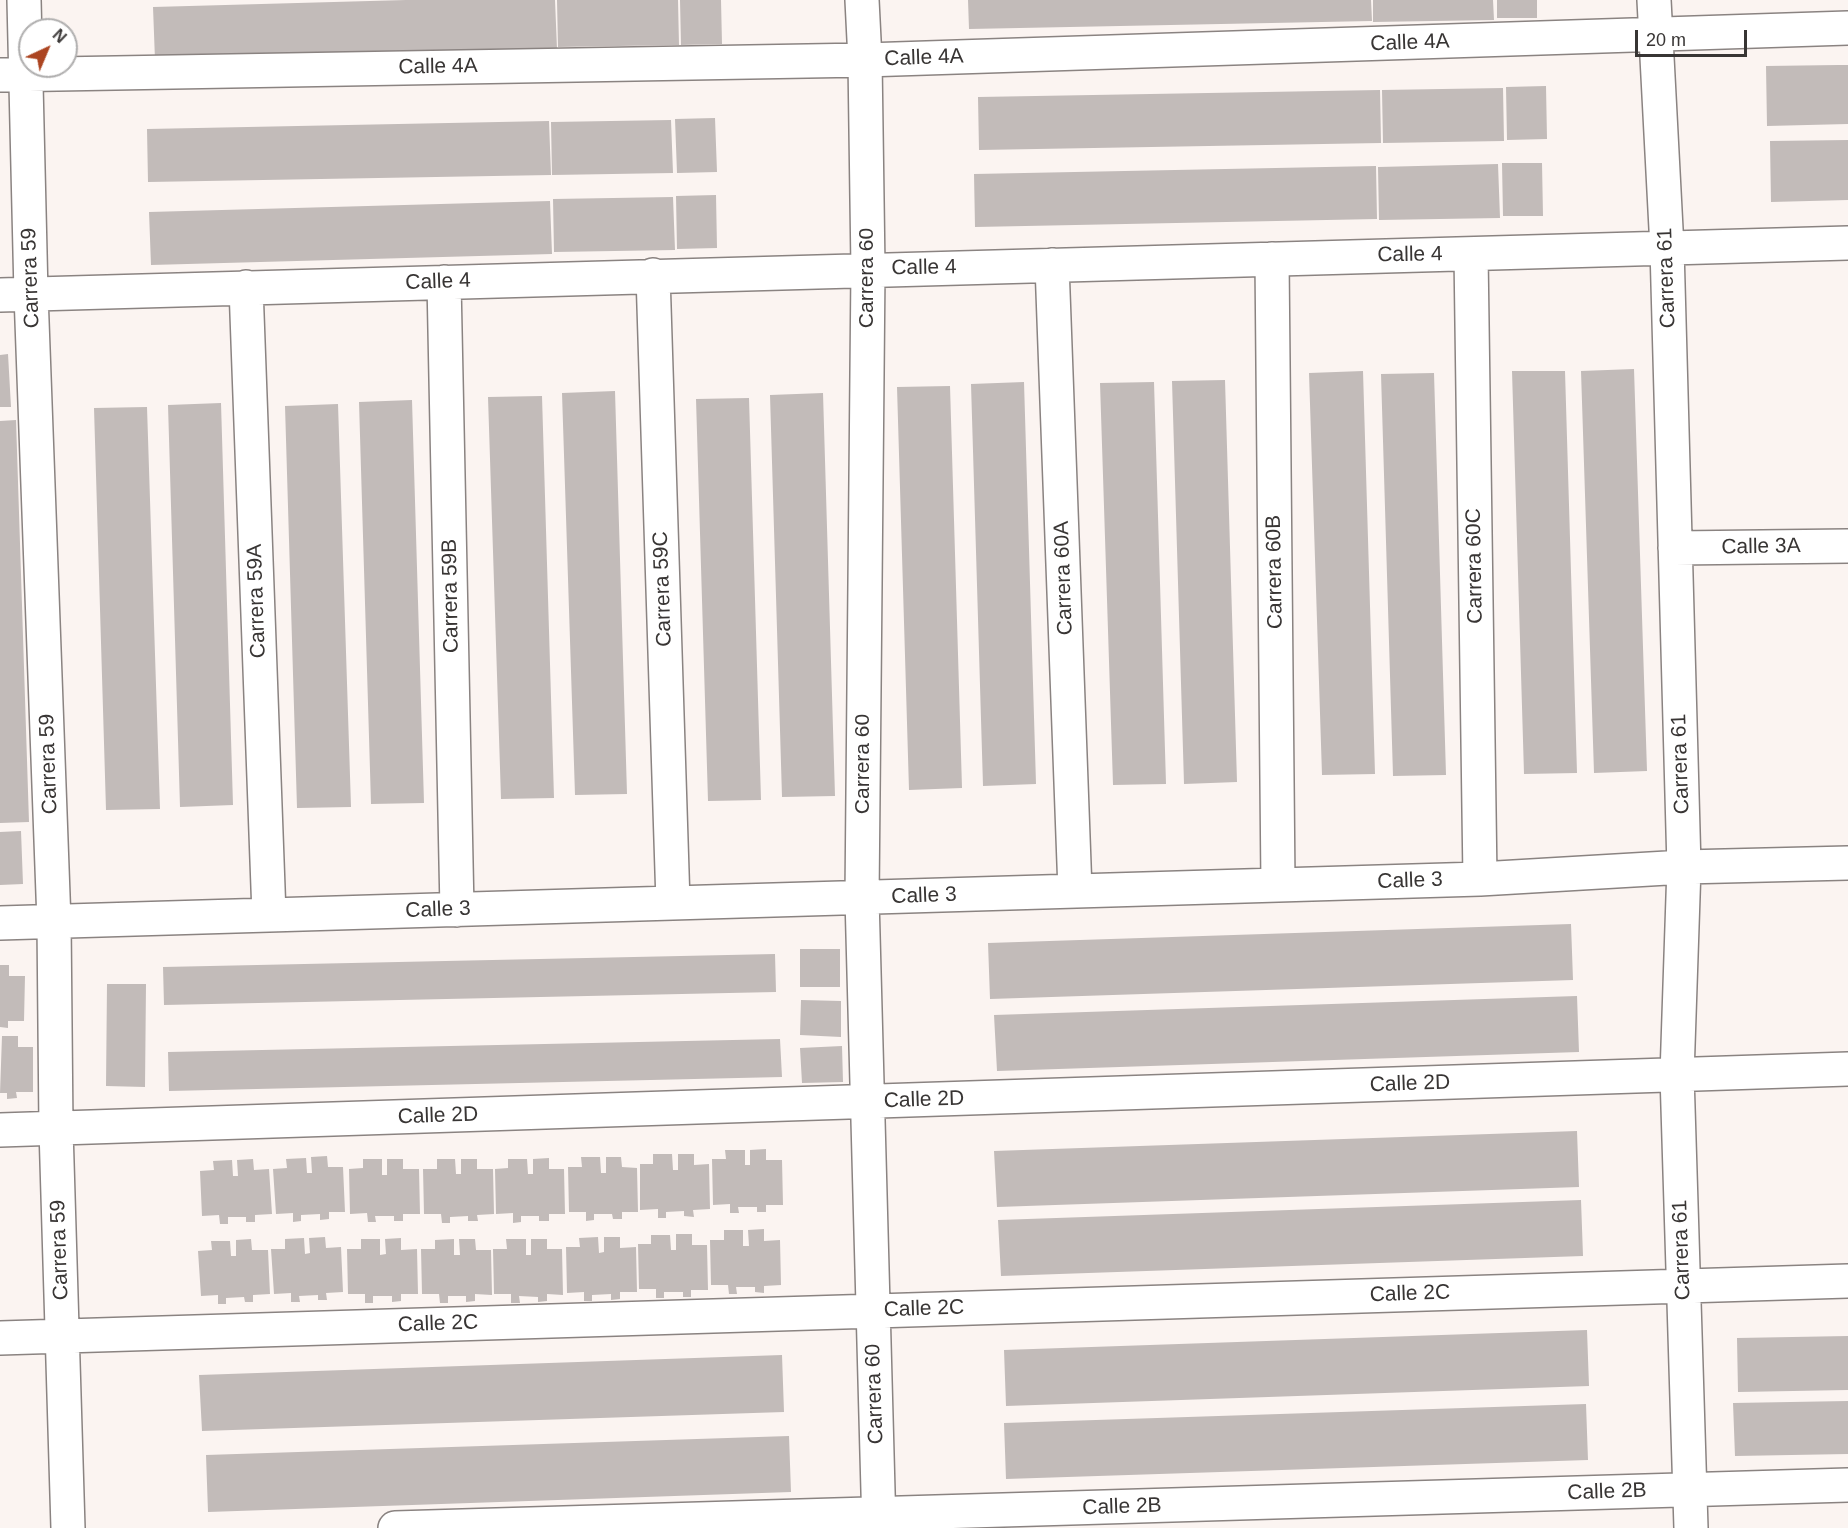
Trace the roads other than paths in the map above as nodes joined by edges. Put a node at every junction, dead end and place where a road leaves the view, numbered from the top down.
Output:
1 (24, 0) edge
2 (862, 0) edge
3 (1654, 0) edge
4 (1848, 28) edge
5 (1655, 35) junction
6 (865, 60) junction
7 (13, 75) edge
8 (1848, 243) edge
9 (1666, 248) junction
10 (1471, 254) junction
11 (1272, 259) junction
12 (1052, 265) junction
13 (868, 269) junction
14 (653, 275) junction
15 (444, 282) junction
16 (246, 287) junction
17 (16, 294) edge
18 (1848, 546) edge
19 (1675, 548) junction
20 (1848, 863) edge
21 (1684, 867) junction
22 (1480, 879) junction
23 (1278, 885) junction
24 (1075, 891) junction
25 (862, 898) junction
26 (673, 903) junction
27 (457, 910) junction
28 (268, 915) junction
29 (54, 922) junction
30 (0, 923) edge
31 (1848, 1069) edge
32 (1677, 1075) junction
33 (868, 1102) junction
34 (56, 1129) junction
35 (0, 1130) edge
36 (1848, 1281) edge
37 (1683, 1286) junction
38 (873, 1311) junction
39 (63, 1336) junction
40 (0, 1338) edge
41 (1848, 1485) edge
42 (1690, 1490) junction
43 (879, 1521) edge
44 (68, 1528) edge
45 (395, 1528) edge
46 (1691, 1528) edge

1 - 7 street, Carrera 59
2 - 6 street, Carrera 60
3 - 5 street, Carrera 61
4 - 5 street, Calle 4A
5 - 6 street, Calle 4A
5 - 9 street, Carrera 61
6 - 7 street, Calle 4A
6 - 13 street, Carrera 60
7 - 17 street, Carrera 59
8 - 9 street, Calle 4
9 - 10 street, Calle 4
9 - 19 street, Carrera 61
10 - 11 street, Calle 4
10 - 22 street, Carrera 60C
11 - 12 street, Calle 4
11 - 23 street, Carrera 60B
12 - 13 street, Calle 4
12 - 24 street, Carrera 60A
13 - 14 street, Calle 4
13 - 25 street, Carrera 60
14 - 15 street, Calle 4
14 - 26 street, Carrera 59C
15 - 16 street, Calle 4
15 - 27 street, Carrera 59B
16 - 17 street, Calle 4
16 - 28 street, Carrera 59A
17 - 29 street, Carrera 59
18 - 19 street, Calle 3A
19 - 21 street, Carrera 61
20 - 21 street, Calle 3
21 - 22 street, Calle 3
21 - 32 street, Carrera 61
22 - 23 street, Calle 3
23 - 24 street, Calle 3
24 - 25 street, Calle 3
25 - 26 street, Calle 3
25 - 33 street, Carrera 60
26 - 27 street, Calle 3
27 - 28 street, Calle 3
28 - 29 street, Calle 3
29 - 30 street, Calle 3
29 - 34 street, Carrera 59
31 - 32 street, Calle 2D
32 - 33 street, Calle 2D
32 - 37 street, Carrera 61
33 - 34 street, Calle 2D
33 - 38 street, Carrera 60
34 - 35 street, Calle 2D
34 - 39 street, Carrera 59
36 - 37 street, Calle 2C
37 - 38 street, Calle 2C
37 - 42 street, Carrera 61
38 - 39 street, Calle 2C
38 - 43 street, Carrera 60
39 - 40 street, Calle 2C
39 - 44 street, Carrera 59
41 - 42 street, Calle 2B
42 - 43 street, Calle 2B
42 - 46 street, Carrera 61
43 - 45 street, Calle 2B

